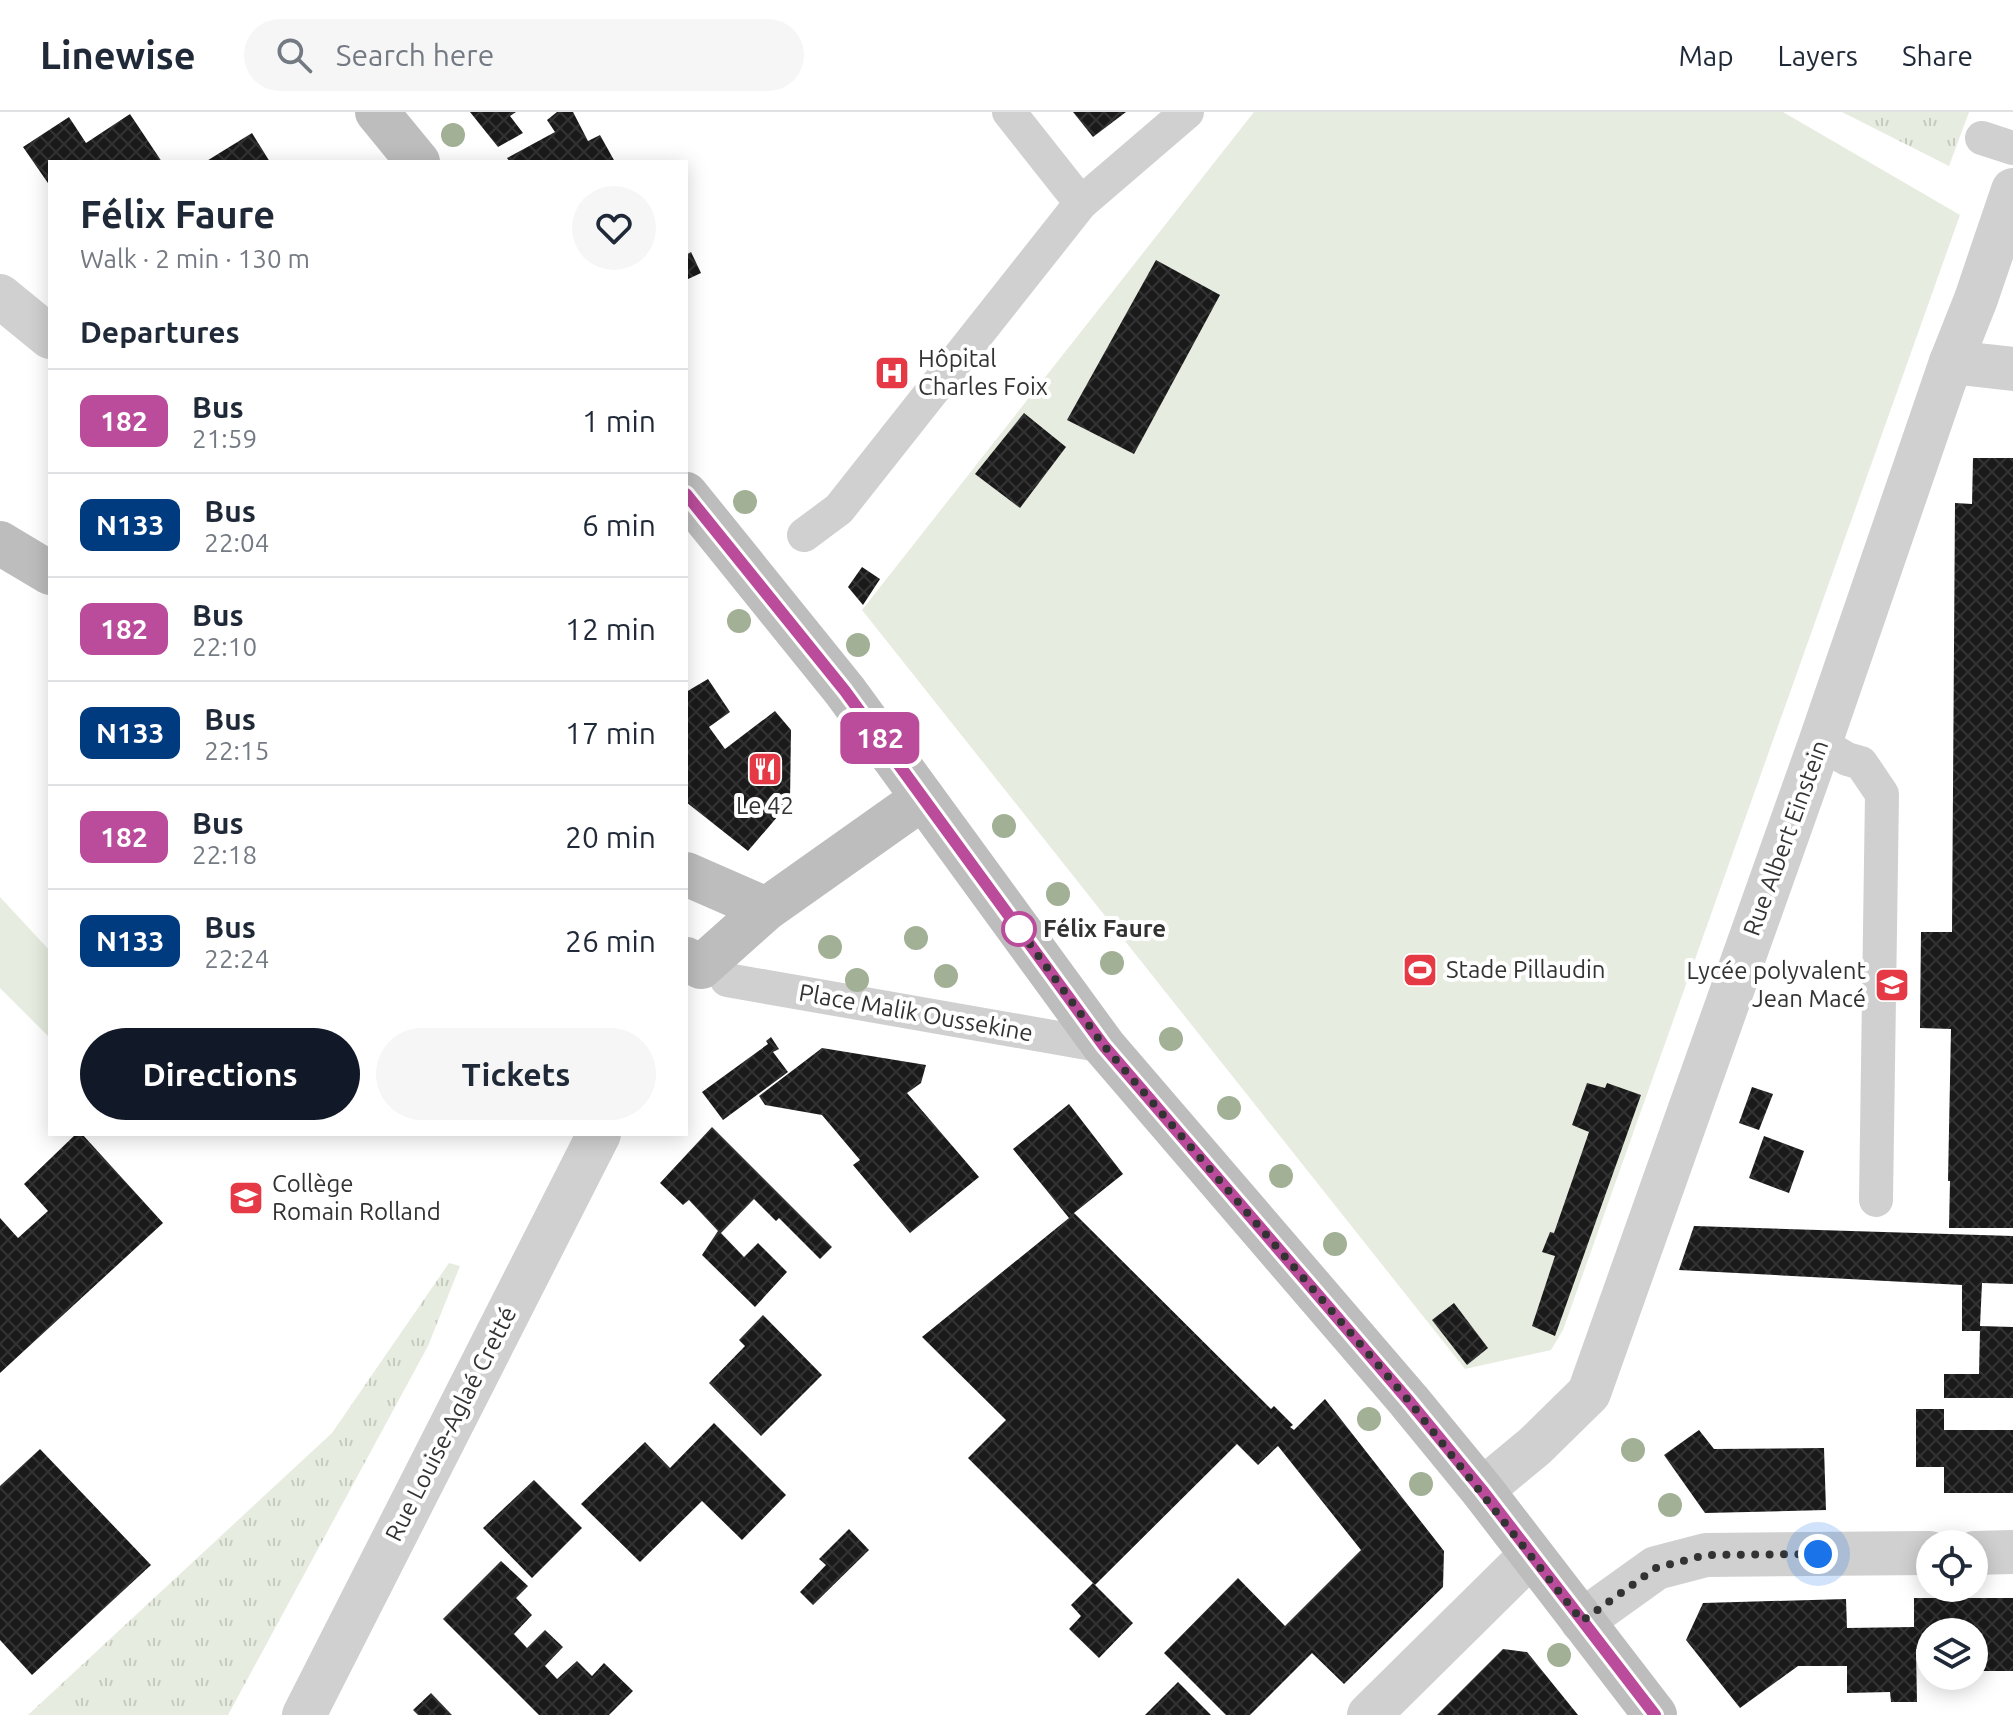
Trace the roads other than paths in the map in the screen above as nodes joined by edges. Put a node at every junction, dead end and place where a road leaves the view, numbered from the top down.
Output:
1 (377, 112) edge
2 (1009, 112) edge
3 (1187, 112) edge
4 (416, 160) edge
5 (2013, 190) edge
6 (1081, 203) junction
7 (0, 296) edge
8 (48, 335) edge
9 (1951, 362) junction
10 (2013, 369) edge
11 (688, 496) edge
12 (804, 535) dead end
13 (0, 543) edge
14 (48, 572) edge
15 (1820, 743) junction
16 (923, 798) junction
17 (688, 875) edge
18 (766, 909) junction
19 (700, 973) edge
20 (1104, 1046) junction
21 (598, 1136) edge
22 (1876, 1200) dead end
23 (1482, 1490) junction
24 (2013, 1552) edge
25 (1916, 1553) edge
26 (1988, 1553) edge
27 (1530, 1556) junction
28 (1582, 1621) junction
29 (304, 1715) edge
30 (1369, 1715) edge
31 (1655, 1715) edge

1 - 4 main road
2 - 6 lane
3 - 6 lane
5 - 9 street, Rue Albert Einstein
6 - 12 lane
7 - 8 street
9 - 10 street
9 - 15 street, Rue Albert Einstein
11 - 16 main road
13 - 14 main road
15 - 22 lane
15 - 23 street, Rue Albert Einstein
16 - 18 main road
16 - 20 main road
17 - 18 main road
18 - 19 main road
19 - 20 lane, Place Malik Oussekine
20 - 23 main road
21 - 29 street, Rue Louise-Aglaé Cretté
23 - 27 main road
24 - 26 street
25 - 28 street
27 - 28 main road
27 - 30 street
28 - 31 main road

